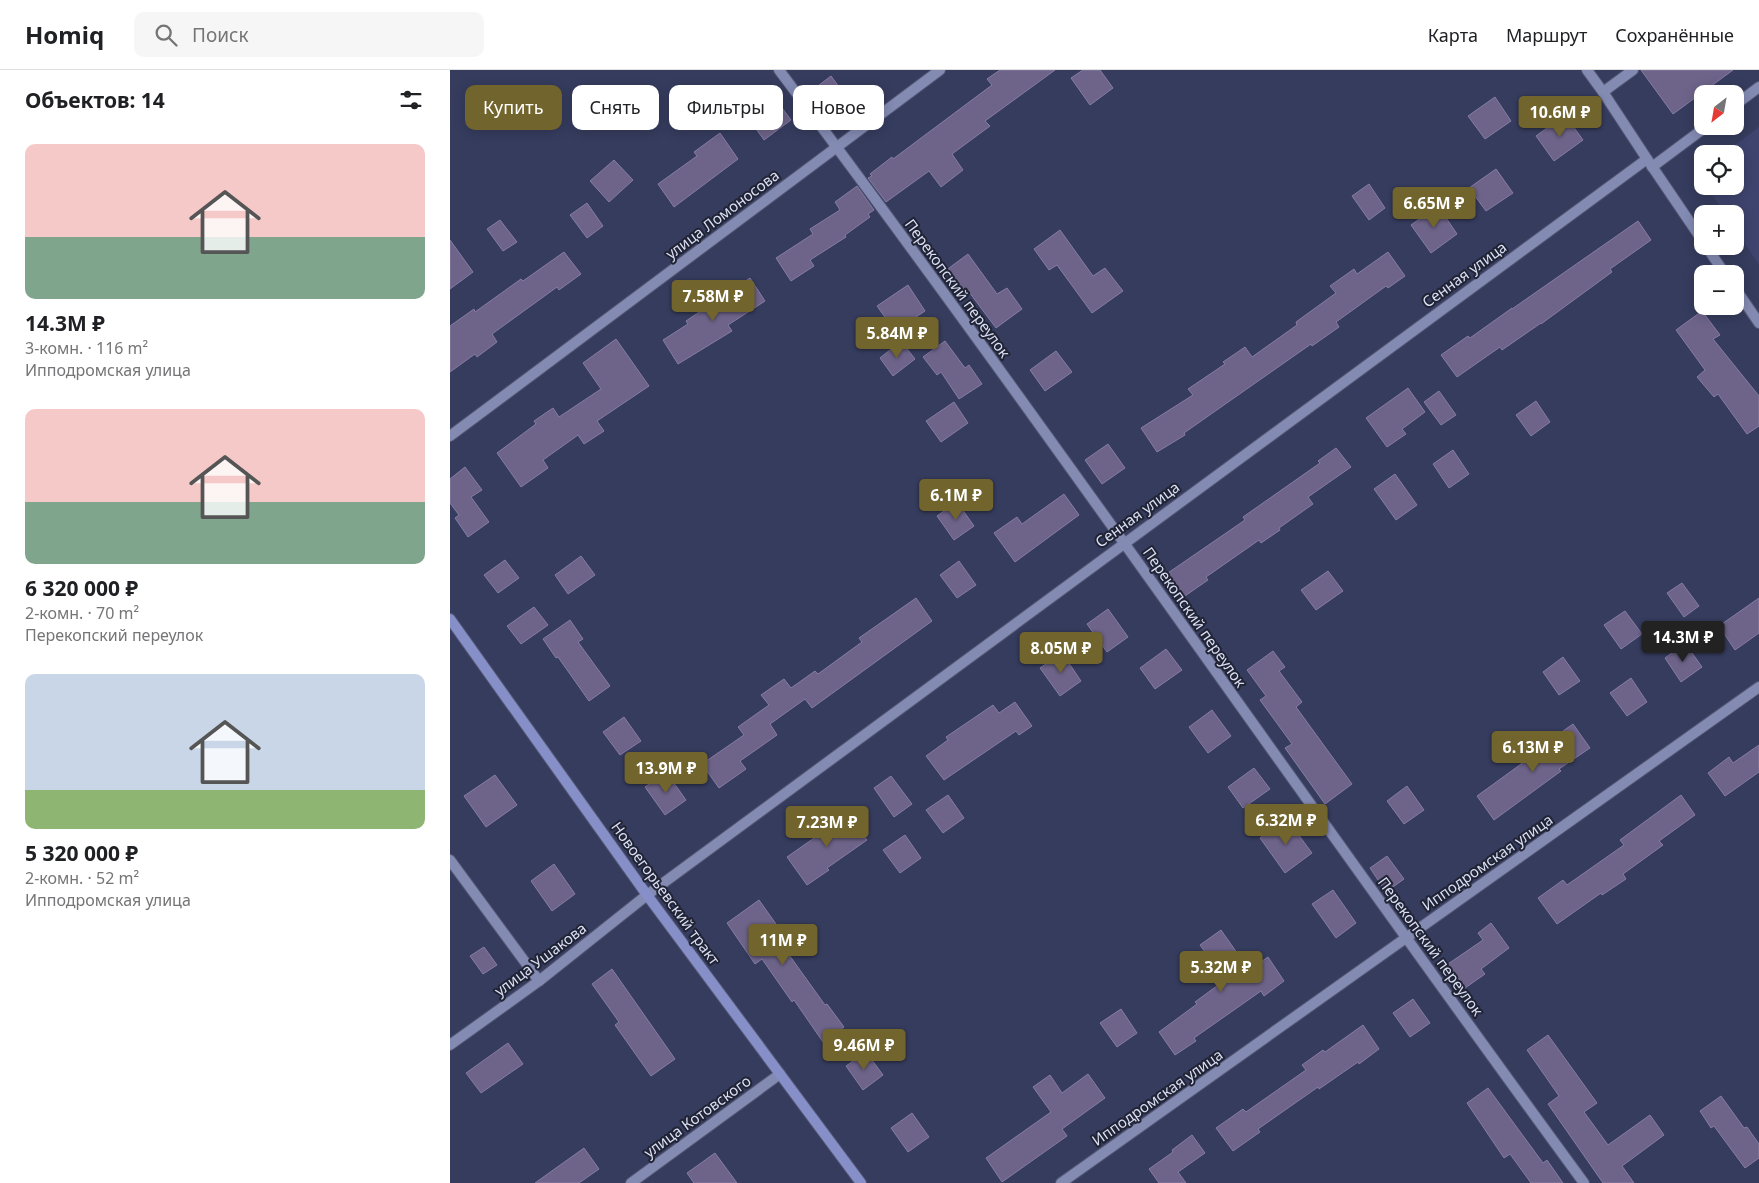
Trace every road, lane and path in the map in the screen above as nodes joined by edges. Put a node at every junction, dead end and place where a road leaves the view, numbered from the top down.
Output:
1 (779, 70) edge
2 (940, 70) edge
3 (1587, 70) edge
4 (1632, 70) edge
5 (1759, 87) edge
6 (1603, 92) junction
7 (1744, 98) edge
8 (1694, 134) edge
9 (837, 147) junction
10 (1650, 163) junction
11 (1694, 228) edge
12 (1744, 301) edge
13 (1759, 323) edge
14 (450, 436) edge
15 (1124, 542) junction
16 (450, 619) edge
17 (1759, 687) edge
18 (450, 860) edge
19 (647, 895) junction
20 (1406, 938) junction
21 (539, 981) junction
22 (450, 1045) edge
23 (780, 1074) junction
24 (631, 1183) edge
25 (861, 1183) edge
26 (1061, 1183) edge
27 (1584, 1183) edge

1 - 9 street, Перекопский переулок
2 - 9 street, улица Ломоносова
3 - 6 street
4 - 6 street
5 - 7 street
6 - 10 street
8 - 10 street, Сенная улица
9 - 14 street, улица Ломоносова
9 - 15 street, Перекопский переулок
10 - 11 street
10 - 15 street, Сенная улица
12 - 13 street
15 - 19 street, Сенная улица
15 - 20 street, Перекопский переулок
16 - 19 main road, Новоегорьевский тракт
17 - 20 street, Ипподромская улица
18 - 21 street
19 - 21 street, улица Ушакова
19 - 23 main road, Новоегорьевский тракт
20 - 26 street, Ипподромская улица
20 - 27 street, Перекопский переулок
21 - 22 street, улица Ушакова
23 - 24 street, улица Котовского
23 - 25 main road, Новоегорьевский тракт

